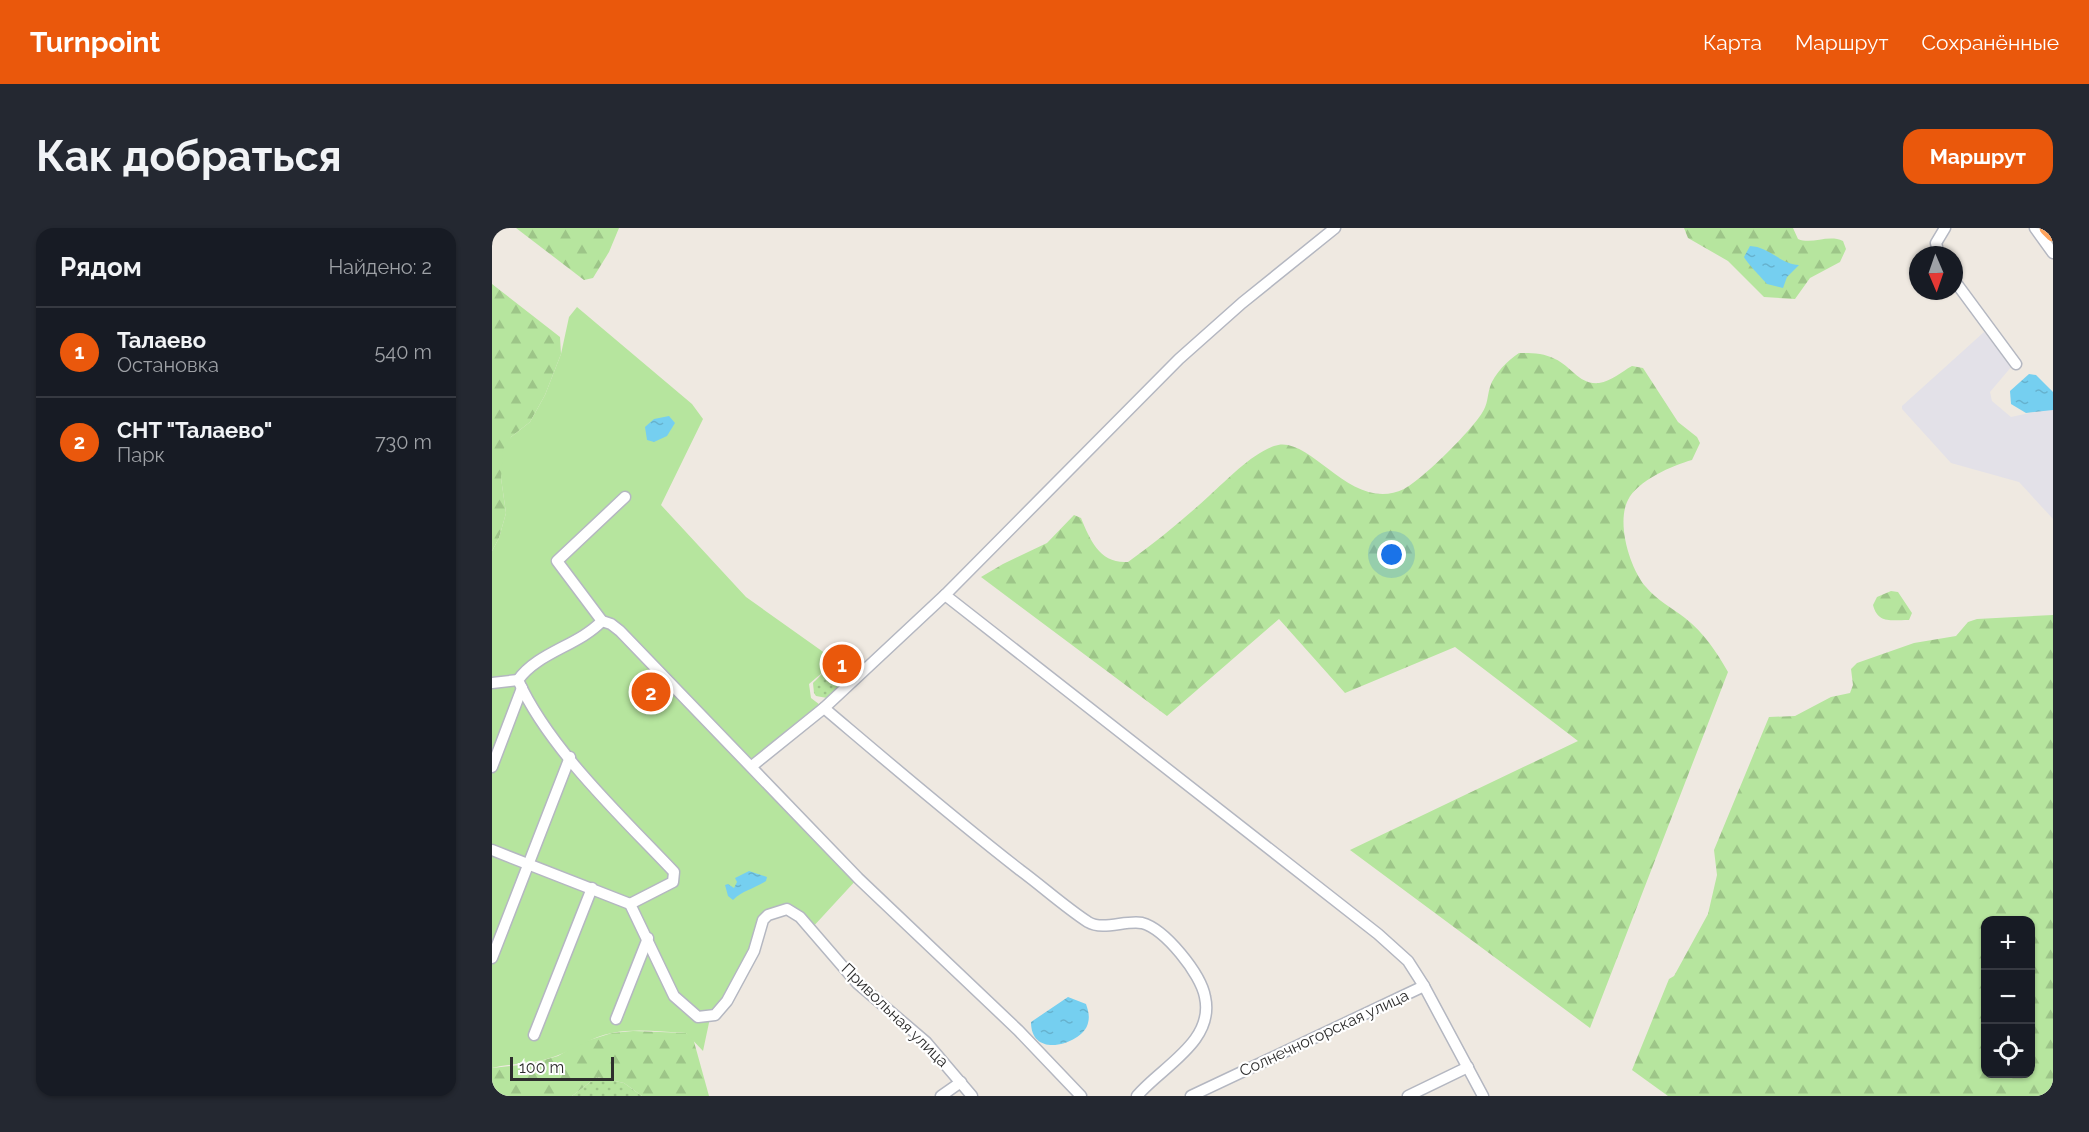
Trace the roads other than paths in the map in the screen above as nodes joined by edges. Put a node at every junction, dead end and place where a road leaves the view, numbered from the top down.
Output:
1 (1335, 228) edge
2 (1945, 228) edge
3 (2035, 228) edge
4 (2048, 228) edge
5 (2053, 234) edge
6 (1937, 246) edge
7 (2053, 253) edge
8 (1963, 292) edge
9 (2016, 364) dead end
10 (625, 497) dead end
11 (945, 595) junction
12 (602, 621) junction
13 (492, 683) edge
14 (520, 684) junction
15 (824, 708) junction
16 (570, 757) junction
17 (752, 766) junction
18 (492, 767) edge
19 (492, 850) edge
20 (528, 865) junction
21 (592, 888) junction
22 (630, 904) junction
23 (648, 938) junction
24 (492, 958) edge
25 (1424, 986) junction
26 (616, 1019) dead end
27 (534, 1035) dead end
28 (1468, 1067) junction
29 (961, 1082) junction
30 (941, 1096) edge
31 (972, 1096) edge
32 (1081, 1096) edge
33 (1137, 1096) edge
34 (1191, 1096) edge
35 (1408, 1096) edge
36 (1483, 1096) edge

1 - 11 street
2 - 6 street
3 - 7 street
4 - 5 highway
8 - 9 street
10 - 12 street
11 - 15 street
11 - 25 street
12 - 14 street
12 - 17 street
13 - 14 street
14 - 16 street
14 - 18 street
15 - 17 street
15 - 33 street
16 - 20 street
16 - 22 street
17 - 32 street
19 - 20 street
20 - 21 street
20 - 24 street
21 - 22 street
21 - 27 street
22 - 23 street
23 - 26 street
23 - 29 street, Привольная улица
25 - 28 street
25 - 34 street, Солнечногорская улица
28 - 35 street
28 - 36 street
29 - 30 street
29 - 31 street, Привольная улица

